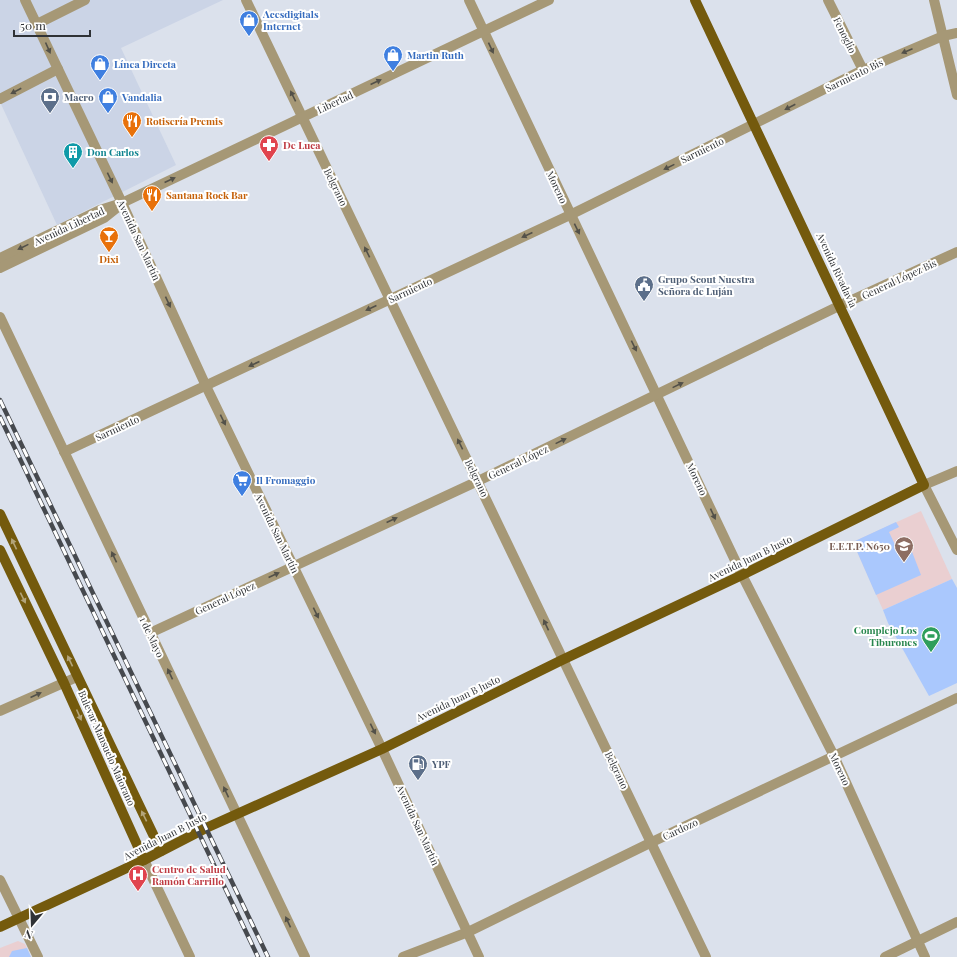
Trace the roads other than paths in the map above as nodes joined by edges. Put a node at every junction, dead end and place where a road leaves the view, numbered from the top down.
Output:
1 (25, 0) edge
2 (85, 0) edge
3 (246, 0) edge
4 (469, 0) edge
5 (549, 0) edge
6 (695, 0) edge
7 (828, 0) edge
8 (934, 0) edge
9 (37, 24) junction
10 (483, 31) junction
11 (957, 33) edge
12 (943, 36) junction
13 (58, 69) junction
14 (863, 70) junction
15 (957, 95) edge
16 (0, 99) edge
17 (303, 117) junction
18 (755, 125) junction
19 (122, 203) junction
20 (570, 215) junction
21 (957, 252) edge
22 (0, 258) edge
23 (0, 268) edge
24 (390, 300) junction
25 (841, 306) junction
26 (0, 317) edge
27 (206, 386) junction
28 (657, 394) junction
29 (64, 452) junction
30 (957, 471) edge
31 (478, 481) junction
32 (924, 485) junction
33 (0, 514) edge
34 (0, 550) edge
35 (957, 550) edge
36 (293, 566) junction
37 (742, 575) junction
38 (150, 633) junction
39 (562, 660) junction
40 (77, 676) junction
41 (64, 683) junction
42 (957, 698) edge
43 (0, 711) edge
44 (382, 749) junction
45 (834, 756) junction
46 (237, 814) junction
47 (652, 842) junction
48 (161, 851) junction
49 (144, 860) junction
50 (0, 880) edge
51 (17, 918) junction
52 (957, 922) edge
53 (0, 927) edge
54 (468, 932) junction
55 (919, 942) junction
56 (38, 957) edge
57 (190, 957) edge
58 (304, 957) edge
59 (403, 957) edge
60 (479, 957) edge
61 (706, 957) edge
62 (885, 957) edge
63 (925, 957) edge

1 - 9 street, Avenida San Martín
2 - 9 street
17 -> 3 street, Belgrano
4 - 10 street, Moreno
5 - 10 street, Libertad
6 - 18 main road, Avenida Rivadavia
7 - 14 street, Fenoglio
8 - 12 street
9 -> 13 street, Avenida San Martín
17 -> 10 street, Libertad
10 -> 20 street, Moreno
11 - 12 street, Sarmiento Bis
12 -> 14 street, Sarmiento Bis
12 - 15 street
13 -> 16 street
13 -> 19 street, Avenida San Martín
14 -> 18 street, Sarmiento Bis
19 -> 17 street, Libertad
24 -> 17 street, Belgrano
18 -> 20 street, Sarmiento
18 - 25 main road, Avenida Rivadavia
19 -> 22 street, Avenida Libertad
19 - 23 street, Avenida Libertad
19 -> 27 street, Avenida San Martín
20 -> 24 street, Sarmiento
20 -> 28 street, Moreno
21 - 25 street, General López Bis
24 -> 27 street, Sarmiento
31 -> 24 street, Belgrano
28 -> 25 street, General López
25 - 32 main road, Avenida Rivadavia
26 - 29 street, 1 de Mayo
27 - 29 street, Sarmiento
27 -> 36 street, Avenida San Martín
31 -> 28 street, General López
28 -> 37 street, Moreno
38 -> 29 street, 1 de Mayo
30 - 32 street
36 -> 31 street, General López
39 -> 31 street, Belgrano
32 - 35 street, Avenida Rivadavia
32 - 37 main road, Avenida Juan B Justo
40 -> 33 main road, Bulevar Mansuelo Maiorano
34 -> 41 main road, Bulevar Mansuelo Maiorano
38 -> 36 street, General López
36 -> 44 street, Avenida San Martín
37 - 39 main road, Avenida Juan B Justo
37 - 45 street, Moreno
46 -> 38 street, 1 de Mayo
39 - 44 main road, Avenida Juan B Justo
39 - 47 street, Belgrano
40 - 41 street
48 -> 40 main road, Bulevar Mansuelo Maiorano
43 -> 41 street
41 -> 49 main road, Bulevar Mansuelo Maiorano
42 - 45 street, Cardozo
44 - 46 main road, Avenida Juan B Justo
44 - 54 street, Avenida San Martín
45 - 47 street, Cardozo
45 - 55 street, Moreno
46 - 48 main road, Avenida Juan B Justo
58 -> 46 street, 1 de Mayo
47 - 54 street, Cardozo
47 - 61 street, Belgrano
48 - 49 main road, Avenida Juan B Justo
49 - 51 main road, Avenida Juan B Justo
49 - 57 street, Bulevar Mansuelo Maiorano
50 - 51 street
51 - 53 main road, Avenida Juan B Justo
51 - 56 street
52 - 55 street
54 - 59 street, Cardozo
54 - 60 street, Avenida San Martín
55 - 62 street
55 - 63 street, Moreno

